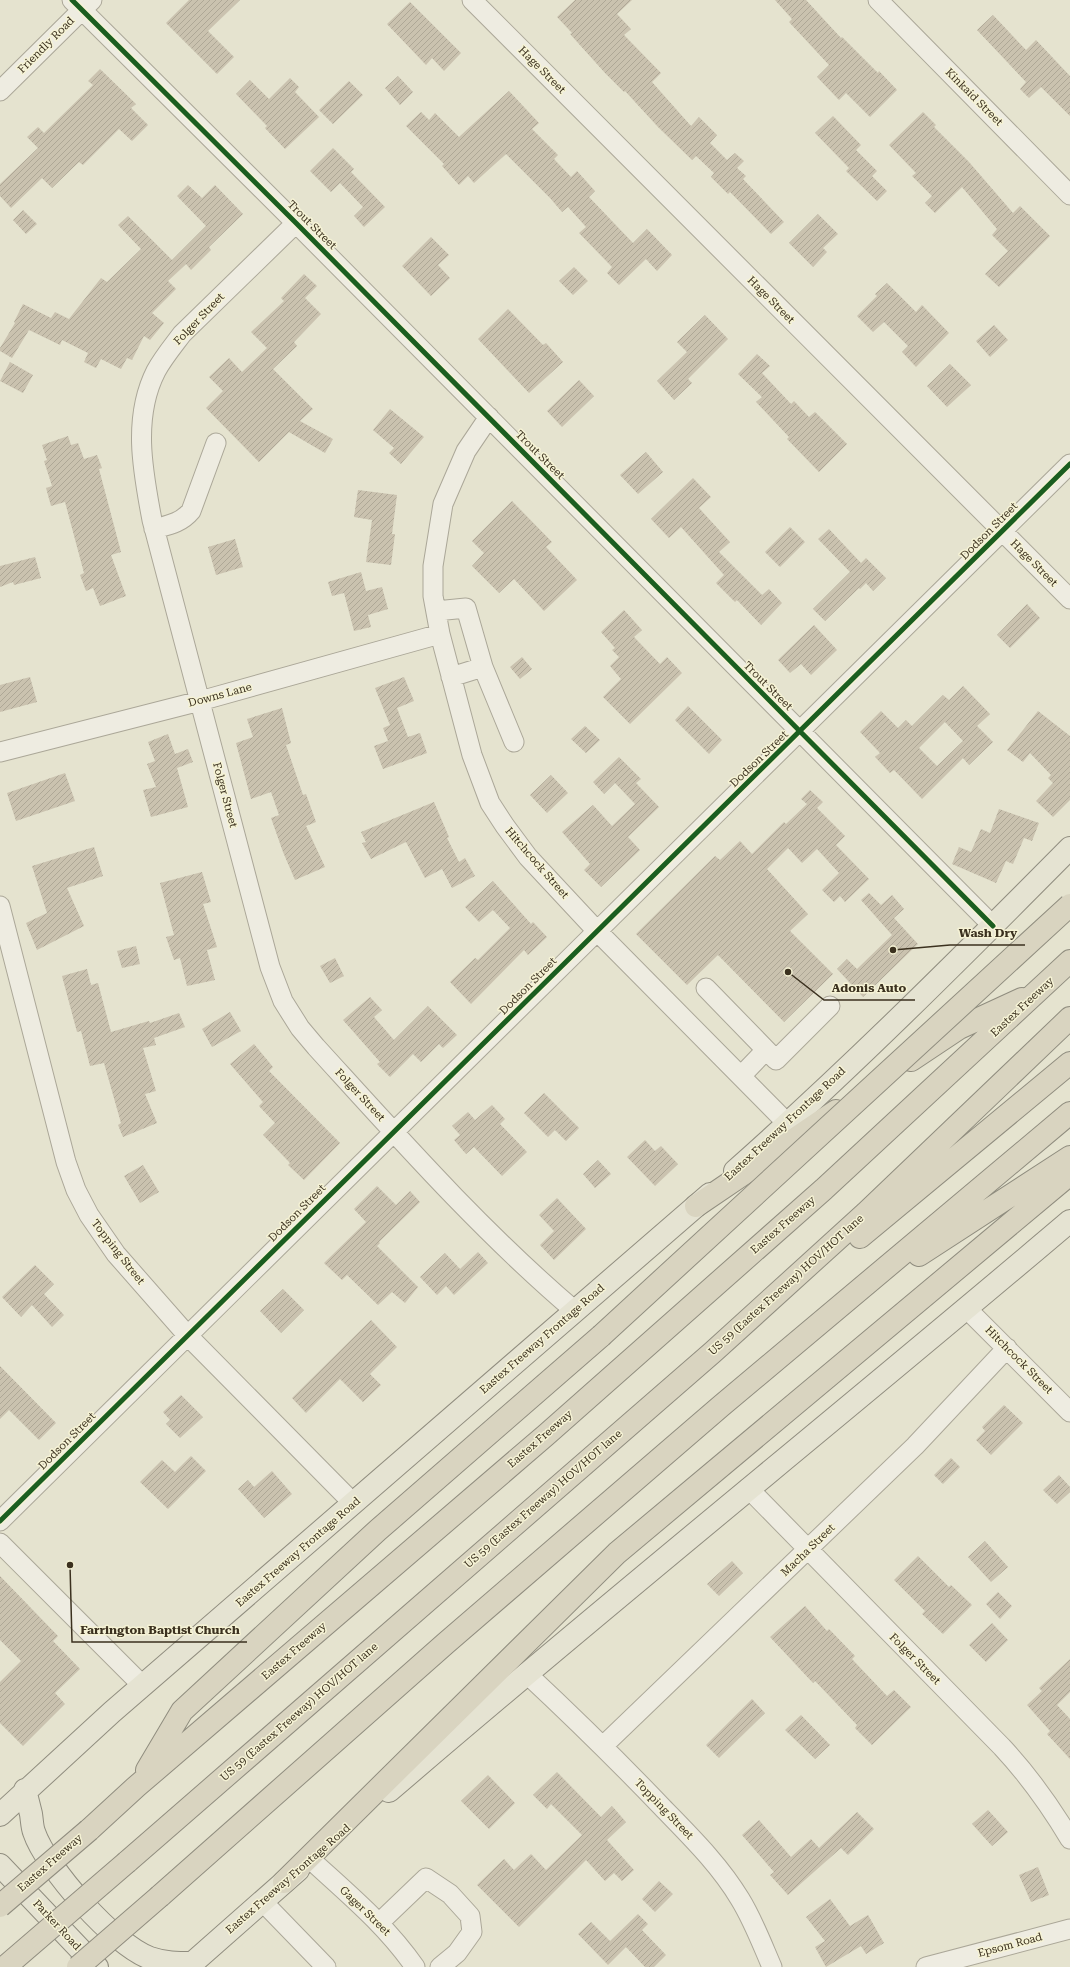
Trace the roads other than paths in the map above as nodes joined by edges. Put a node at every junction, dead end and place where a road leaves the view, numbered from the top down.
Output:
1 (472, 0) edge
2 (878, 0) edge
3 (82, 3) edge
4 (0, 91) edge
5 (1070, 195) edge
6 (296, 223) junction
7 (488, 417) junction
8 (216, 443) dead end
9 (1070, 464) edge
10 (154, 529) junction
11 (1003, 532) junction
12 (1070, 599) edge
13 (436, 611) junction
14 (440, 634) junction
15 (483, 667) junction
16 (451, 677) junction
17 (200, 701) junction
18 (800, 733) junction
19 (514, 742) dead end
20 (0, 752) edge
21 (1070, 848) edge
22 (1070, 905) edge
23 (0, 906) edge
24 (993, 926) junction
25 (598, 931) junction
26 (1070, 962) edge
27 (706, 988) dead end
28 (1041, 990) junction
29 (830, 1006) dead end
30 (1070, 1018) edge
31 (1070, 1032) edge
32 (1070, 1046) edge
33 (766, 1050) junction
34 (1070, 1063) edge
35 (742, 1076) junction
36 (1070, 1113) edge
37 (788, 1124) junction
38 (394, 1132) junction
39 (1070, 1157) edge
40 (1070, 1174) edge
41 (914, 1191) junction
42 (696, 1206) junction
43 (866, 1213) junction
44 (1070, 1221) edge
45 (839, 1307) junction
46 (967, 1309) junction
47 (575, 1311) junction
48 (188, 1336) junction
49 (1007, 1348) junction
50 (713, 1352) junction
51 (1070, 1412) edge
52 (748, 1488) junction
53 (353, 1503) junction
54 (0, 1521) edge
55 (0, 1543) edge
56 (808, 1550) junction
57 (526, 1673) junction
58 (143, 1686) junction
59 (603, 1746) junction
60 (137, 1786) junction
61 (25, 1790) junction
62 (0, 1814) edge
63 (1070, 1839) edge
64 (310, 1859) junction
65 (0, 1865) edge
66 (284, 1882) junction
67 (262, 1901) junction
68 (0, 1906) edge
69 (379, 1923) junction
70 (1070, 1929) edge
71 (0, 1962) edge
72 (191, 1966) edge
73 (5, 1967) edge
74 (78, 1967) edge
75 (97, 1967) edge
76 (326, 1967) edge
77 (415, 1967) edge
78 (440, 1967) edge
79 (772, 1967) edge
80 (926, 1967) edge

1 - 11 street, Hage Street
2 - 5 street, Kinkaid Street
3 - 4 street, Friendly Road
3 - 6 street, Trout Street
6 - 7 street, Trout Street
6 - 10 street, Folger Street
7 - 13 street, Hitchcock Street
7 - 18 street, Trout Street
8 - 10 street
9 - 11 street, Dodson Street
10 - 17 street, Folger Street
11 - 12 street, Hage Street
11 - 18 street, Dodson Street
13 - 14 street, Hitchcock Street
13 - 15 street
14 - 16 street, Hitchcock Street
14 - 17 street, Downs Lane
15 - 16 street
15 - 19 street
16 - 25 street, Hitchcock Street
17 - 20 street, Downs Lane
17 - 38 street, Folger Street
18 - 24 street, Trout Street
18 - 25 street, Dodson Street
21 - 24 main road, Eastex Freeway Frontage Road
22 - 60 highway, bridge
23 - 48 street, Topping Street
24 - 37 main road, Eastex Freeway Frontage Road
25 - 35 street, Hitchcock Street
25 - 38 street, Dodson Street
26 - 28 highway, Eastex Freeway
27 - 33 street
28 - 42 highway
28 - 60 highway, Eastex Freeway
29 - 33 street
30 - 43 highway, US 59 (Eastex Freeway) HOV/HOT lane
31 - 43 highway
32 - 41 highway
33 - 35 street
34 - 41 highway
35 - 37 street, Hitchcock Street
36 - 45 highway
37 - 42 main road, Eastex Freeway Frontage Road
38 - 47 street, Folger Street
38 - 48 street, Dodson Street
39 - 45 highway
40 - 66 highway
41 - 50 highway
42 - 47 main road, Eastex Freeway Frontage Road
43 - 50 highway, US 59 (Eastex Freeway) HOV/HOT lane
44 - 46 main road, Eastex Freeway Frontage Road
45 - 74 highway, bridge
46 - 49 street, Hitchcock Street
46 - 52 main road, Eastex Freeway Frontage Road
47 - 53 main road, Eastex Freeway Frontage Road
48 - 53 street, Topping Street
48 - 54 street, Dodson Street
49 - 51 street, Hitchcock Street
49 - 56 street, Macha Street
50 - 73 highway, US 59 (Eastex Freeway) HOV/HOT lane, bridge
52 - 56 street, Folger Street
52 - 57 main road, Eastex Freeway Frontage Road
53 - 58 main road, Eastex Freeway Frontage Road
55 - 58 street
56 - 59 street, Macha Street
56 - 63 street, Folger Street
57 - 59 street, Topping Street
57 - 64 main road, Eastex Freeway Frontage Road
58 - 61 main road, Eastex Freeway Frontage Road
59 - 79 street, Topping Street
60 - 68 highway, Eastex Freeway, bridge
61 - 62 main road, Eastex Freeway Frontage Road
61 - 72 main road
64 - 66 main road, Eastex Freeway Frontage Road
64 - 69 street, Gager Street
65 - 75 main road, Parker Road
66 - 67 main road, Eastex Freeway Frontage Road
67 - 72 main road, Eastex Freeway Frontage Road
67 - 76 street
69 - 77 street, Gager Street
69 - 78 street
70 - 80 street, Epsom Road
71 - 73 main road

